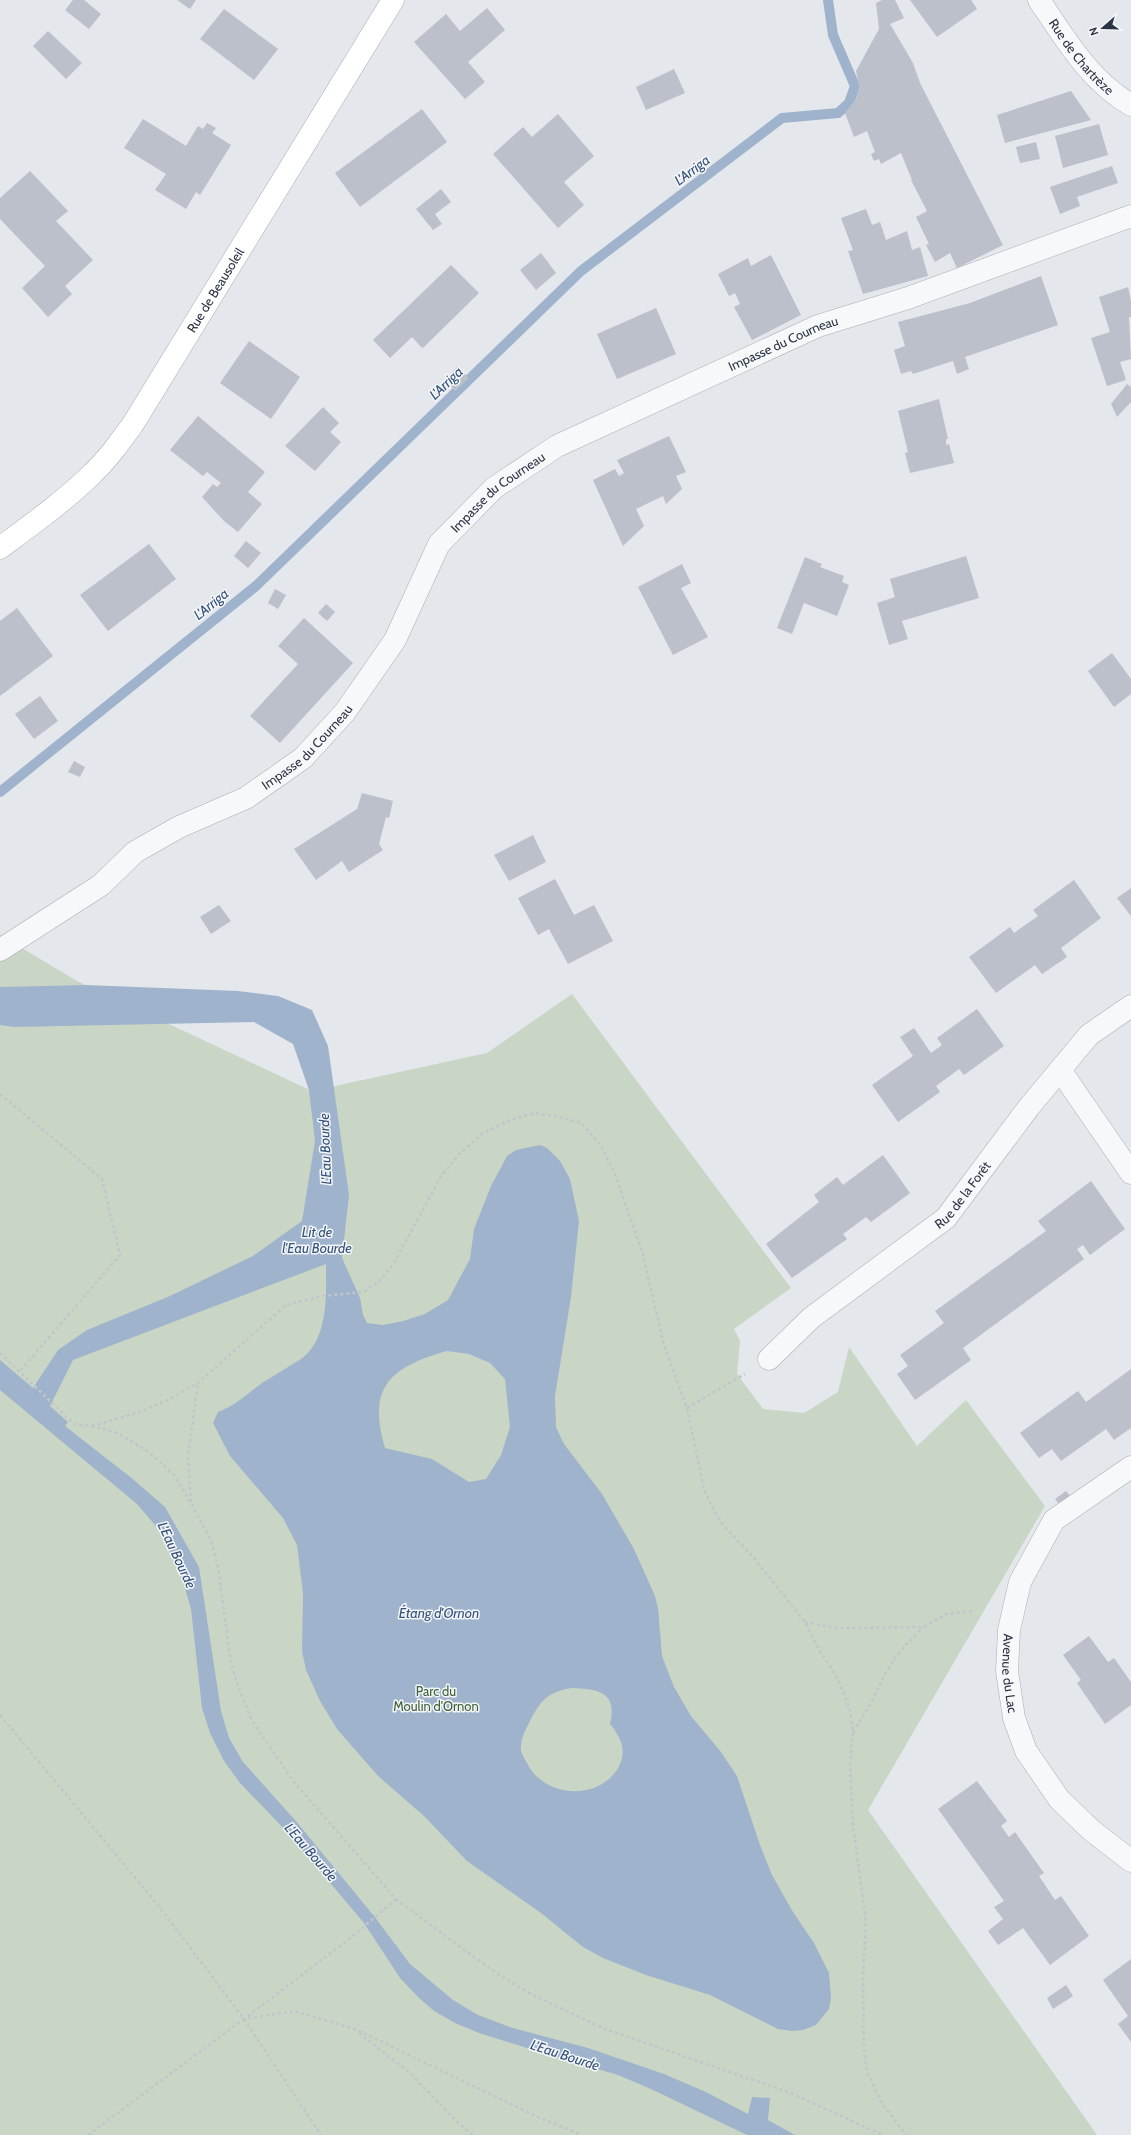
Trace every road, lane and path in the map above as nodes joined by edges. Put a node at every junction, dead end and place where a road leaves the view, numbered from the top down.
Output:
1 (392, 0) edge
2 (1039, 0) edge
3 (1131, 105) edge
4 (1131, 216) edge
5 (0, 548) edge
6 (0, 950) edge
7 (1131, 1006) edge
8 (1060, 1070) junction
9 (0, 1094) edge
10 (1131, 1173) edge
11 (0, 1353) edge
12 (769, 1359) joint
13 (20, 1372) junction
14 (198, 1383) junction
15 (687, 1408) junction
16 (92, 1426) junction
17 (1131, 1467) edge
18 (192, 1502) junction
19 (973, 1611) dead end
20 (805, 1622) junction
21 (924, 1627) junction
22 (0, 1715) edge
23 (853, 1733) junction
24 (1131, 1861) edge
25 (396, 1899) junction
26 (244, 2019) junction
27 (354, 2029) junction
28 (88, 2135) edge
29 (321, 2135) edge
30 (473, 2135) edge
31 (582, 2135) edge
32 (883, 2135) edge
33 (906, 2135) edge

1 - 5 street, Rue de Beausoleil
2 - 3 street, Rue de Chartrèze
4 - 6 street, Impasse du Courneau
7 - 8 street, Rue de la Forêt
8 - 10 street
8 - 12 street, Rue de la Forêt
9 - 13 path
11 - 13 path
12 - 15 path
13 - 16 path
14 - 15 path
14 - 16 path
14 - 18 path
15 - 20 path
16 - 18 path
17 - 24 street, Avenue du Lac
18 - 25 path
19 - 21 path
20 - 21 path
20 - 23 path
21 - 23 path
22 - 26 path
23 - 33 path
25 - 26 path
25 - 32 path
26 - 27 path
26 - 28 path
26 - 29 path
27 - 30 path
27 - 31 path

